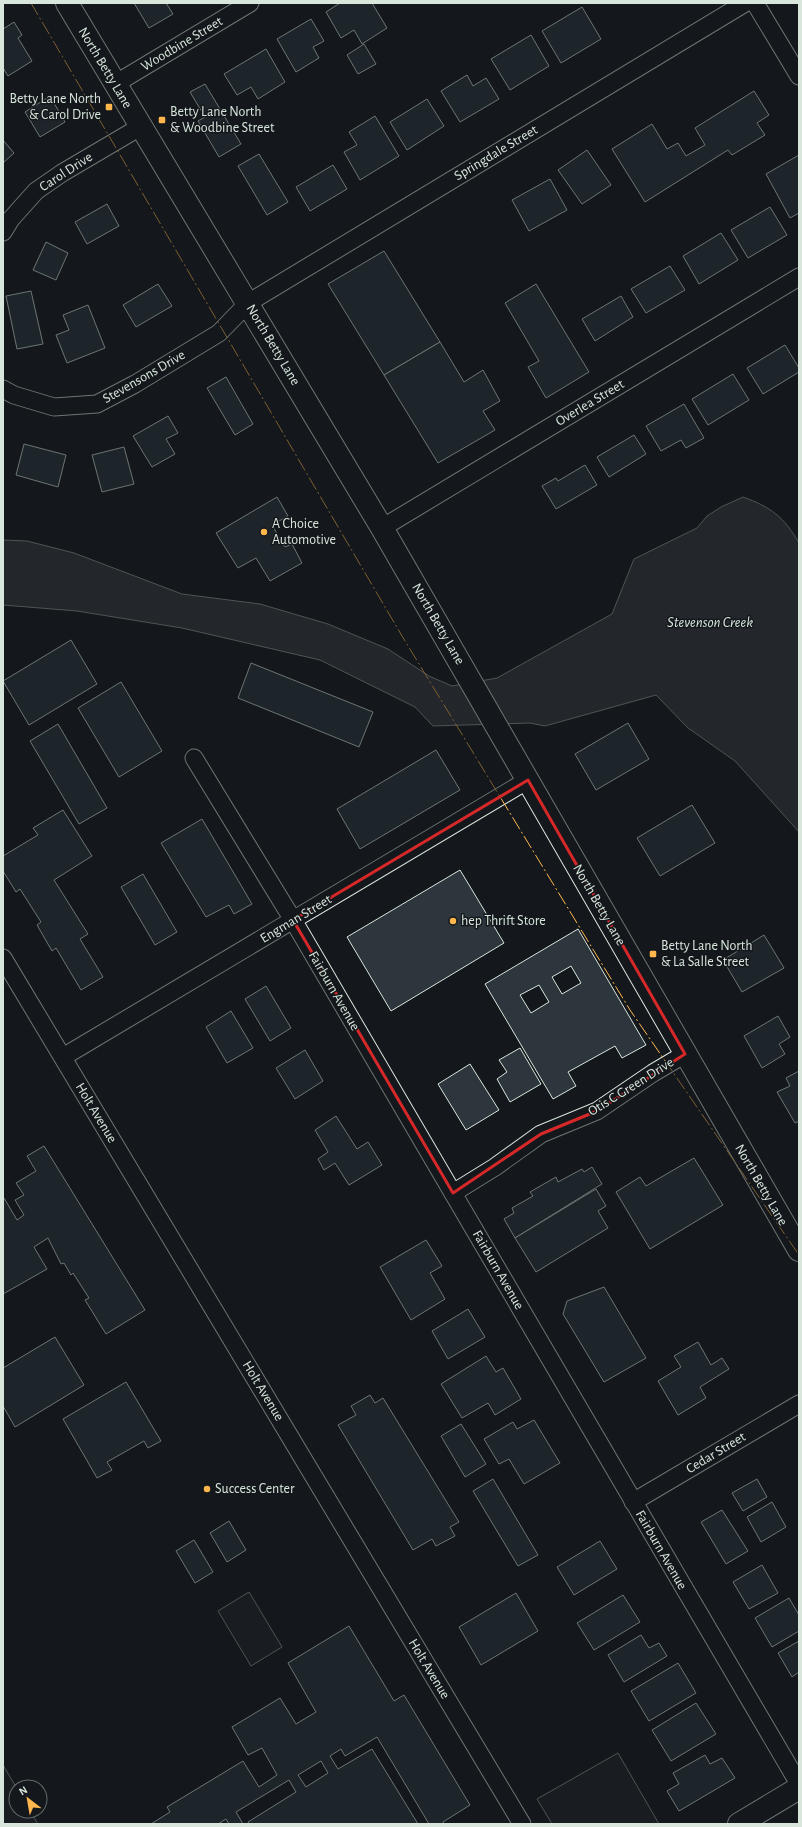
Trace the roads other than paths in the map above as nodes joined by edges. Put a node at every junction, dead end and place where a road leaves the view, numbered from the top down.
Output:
1 (66, 3) edge
2 (250, 3) edge
3 (745, 3) edge
4 (755, 3) edge
5 (799, 76) edge
6 (115, 84) junction
7 (140, 127) junction
8 (3, 232) edge
9 (799, 277) edge
10 (248, 303) junction
11 (3, 389) edge
12 (382, 528) junction
13 (194, 758) dead end
14 (528, 780) junction
15 (293, 920) junction
16 (3, 958) edge
17 (685, 1054) junction
18 (63, 1057) junction
19 (453, 1193) junction
20 (799, 1250) edge
21 (799, 1404) edge
22 (633, 1502) junction
23 (799, 1784) edge
24 (799, 1788) edge
25 (799, 1803) edge
26 (522, 1824) edge
27 (738, 1824) edge
28 (765, 1824) edge

1 - 6 street, North Betty Lane
2 - 6 street, Woodbine Street
3 - 10 street, Springdale Street
4 - 5 street
6 - 7 street, North Betty Lane
7 - 8 street, Carol Drive
7 - 10 street, North Betty Lane
9 - 12 street, Overlea Street
10 - 11 street, Stevensons Drive
10 - 12 street, North Betty Lane
12 - 14 street, North Betty Lane
13 - 15 street, Fairburn Avenue
14 - 15 street, Engman Street
14 - 17 street, North Betty Lane
15 - 18 street, Engman Street
15 - 19 street, Fairburn Avenue
16 - 18 street, Holt Avenue
17 - 19 street, Otis C Green Drive
17 - 20 street, North Betty Lane
18 - 26 street, Holt Avenue
19 - 22 street, Fairburn Avenue
21 - 22 street, Cedar Street
22 - 23 street, Fairburn Avenue
24 - 27 street
25 - 28 street

